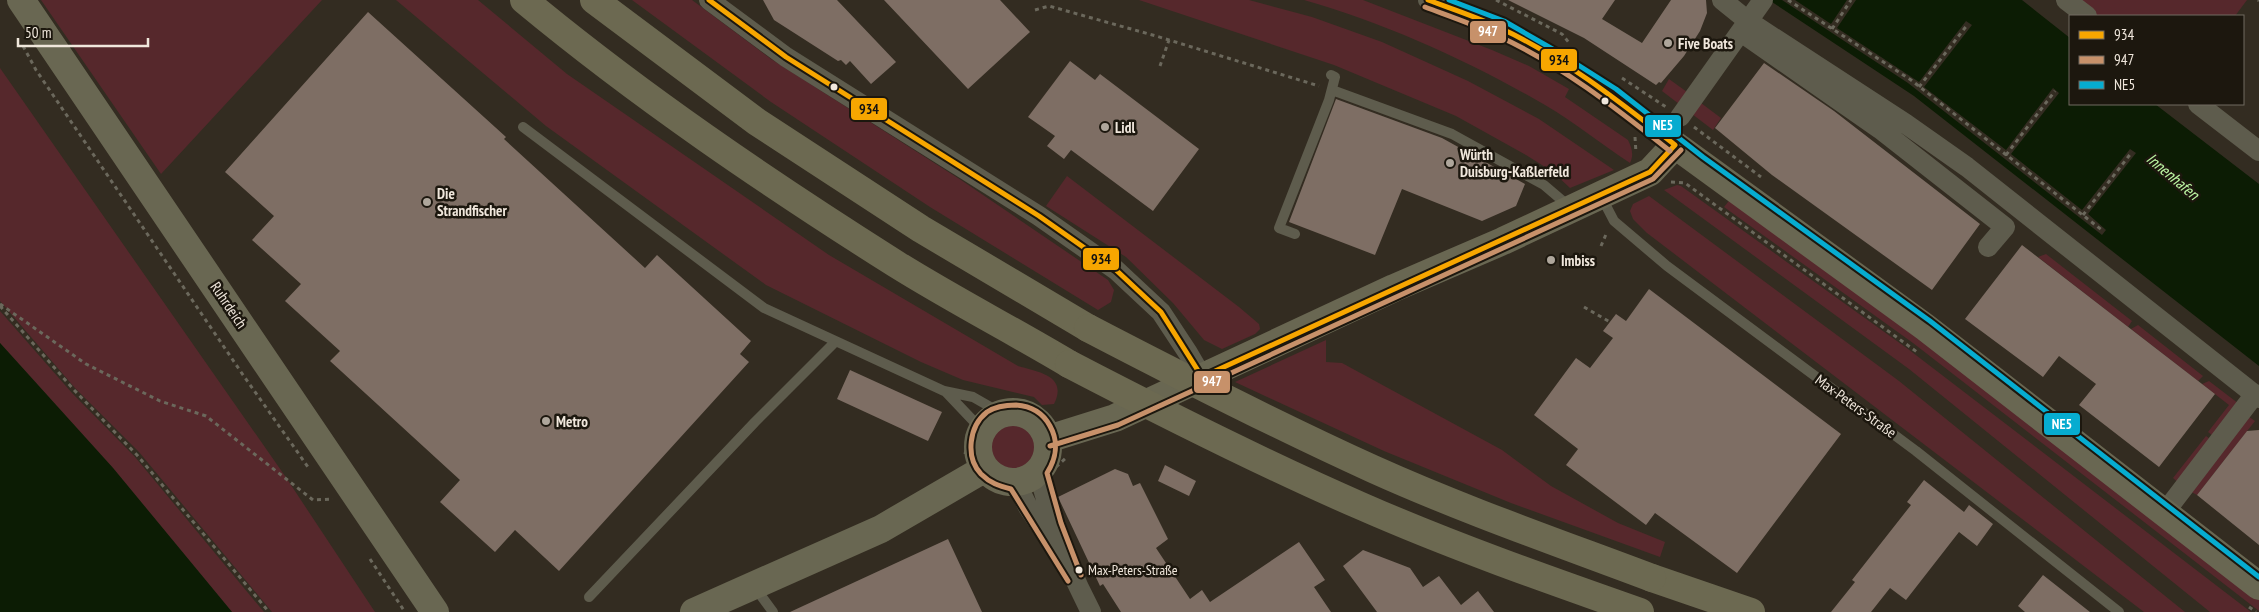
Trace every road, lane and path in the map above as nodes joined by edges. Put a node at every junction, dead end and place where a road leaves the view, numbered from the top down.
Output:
1 (21, 0) edge
2 (524, 0) edge
3 (594, 0) edge
4 (709, 0) edge
5 (1428, 0) edge
6 (1496, 0) edge
7 (1722, 0) edge
8 (1788, 0) edge
9 (1851, 0) edge
10 (2066, 0) edge
11 (1036, 10) dead end
12 (2085, 15) edge
13 (1752, 16) edge
14 (1968, 24) dead end
15 (1832, 29) junction
16 (1169, 40) junction
17 (21, 41) dead end
18 (1567, 42) dead end
19 (1160, 66) dead end
20 (1331, 75) dead end
21 (1919, 87) junction
22 (1332, 90) junction
23 (2055, 91) dead end
24 (2199, 105) edge
25 (1680, 117) joint
26 (523, 127) dead end
27 (1632, 133) dead end
28 (1713, 142) dead end
29 (1675, 145) junction
30 (2132, 152) dead end
31 (2259, 152) edge
32 (2006, 155) junction
33 (1635, 156) dead end
34 (1685, 183) dead end
35 (1601, 195) junction
36 (1571, 209) junction
37 (2083, 215) junction
38 (2103, 231) dead end
39 (1295, 234) dead end
40 (1988, 248) dead end
41 (0, 304) edge
42 (1584, 307) dead end
43 (1610, 322) dead end
44 (835, 342) junction
45 (1919, 353) dead end
46 (1202, 377) junction
47 (944, 391) junction
48 (2257, 396) edge
49 (991, 422) junction
50 (1048, 439) junction
51 (309, 468) dead end
52 (984, 468) junction
53 (1028, 477) junction
54 (326, 492) dead end
55 (342, 495) junction
56 (2166, 512) junction
57 (754, 585) junction
58 (2254, 596) edge
59 (589, 597) dead end
60 (268, 612) edge
61 (435, 612) edge
62 (694, 612) edge
63 (772, 612) edge
64 (1091, 612) edge
65 (1640, 612) edge
66 (1751, 612) edge
67 (2119, 612) edge
68 (2256, 612) edge

1 - 55 street, Ruhrdeich
2 - 65 highway, bridge
3 - 66 highway, bridge
4 - 46 street
5 - 29 street
6 - 18 path
7 - 13 street
8 - 15 path
9 - 15 path
10 - 12 street
11 - 16 path
13 - 25 street
13 - 40 street
13 - 48 street
14 - 21 path
15 - 21 path
16 - 19 path
16 - 22 path
17 - 51 path
20 - 22 lane
21 - 32 path
22 - 36 lane
22 - 39 lane
23 - 32 path
24 - 31 street
25 - 28 path
26 - 44 lane
27 - 33 path
29 - 35 street
29 - 56 street
30 - 37 path
32 - 37 path
34 - 45 path
35 - 36 street
35 - 67 lane, Max-Peters-Straße
36 - 46 street
37 - 38 path
41 - 55 path
41 - 60 path
42 - 43 path
44 - 47 lane
44 - 59 lane
46 - 50 street
47 - 49 lane
47 - 49 lane
48 - 56 street
49 - 50 street
49 - 52 street
50 - 53 street
52 - 53 street
52 - 57 street
53 - 64 street
54 - 55 path
55 - 61 street, Ruhrdeich
56 - 58 street
57 - 62 street
57 - 63 lane
58 - 68 path

